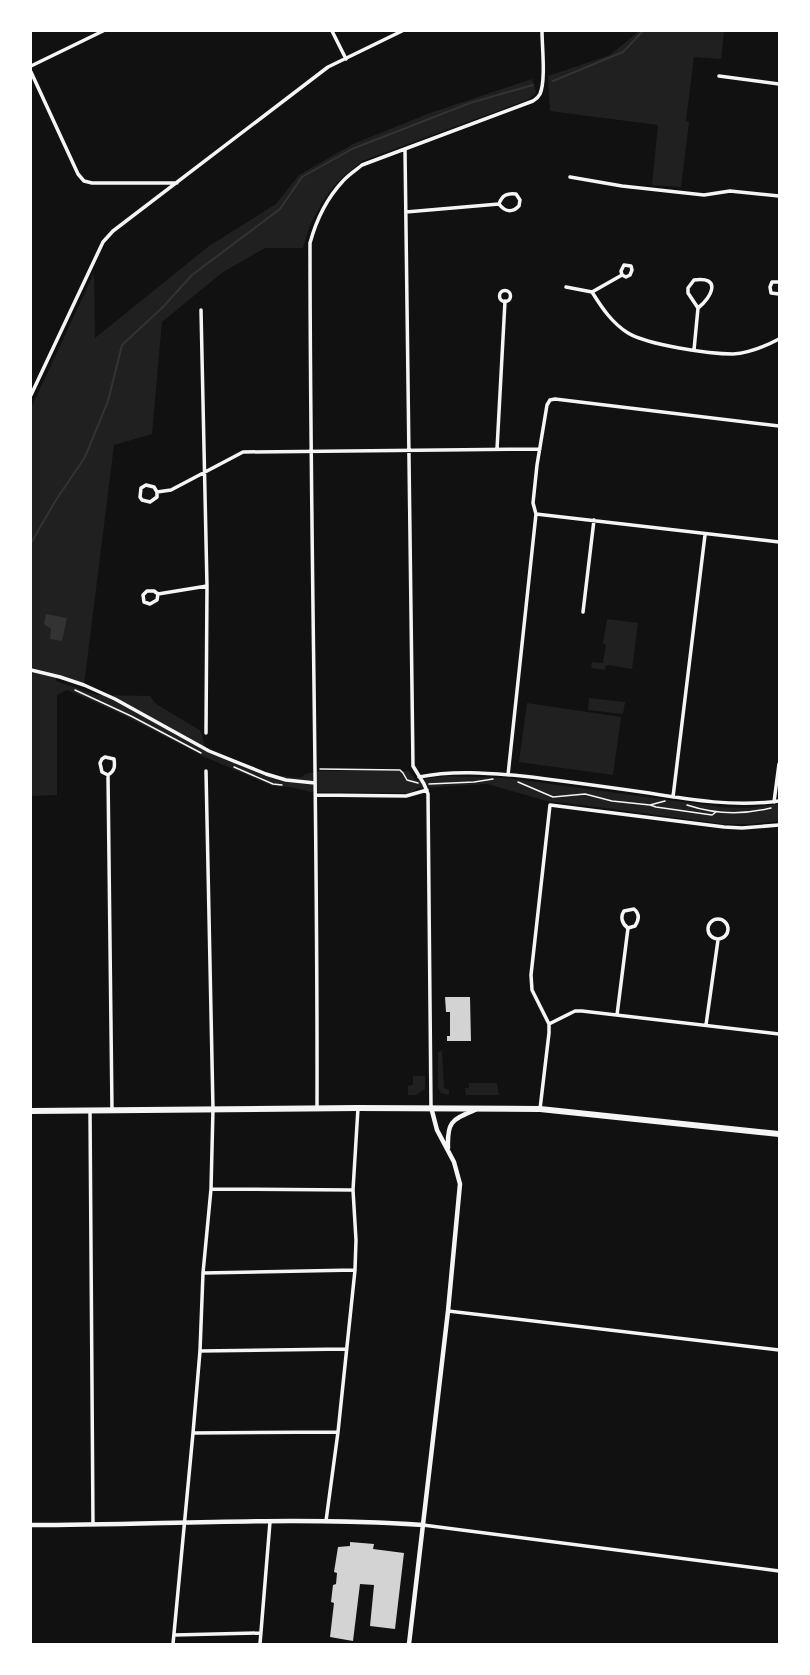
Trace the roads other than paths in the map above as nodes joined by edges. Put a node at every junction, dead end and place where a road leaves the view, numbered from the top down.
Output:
1 (104, 31) edge
2 (332, 31) edge
3 (402, 31) edge
4 (542, 31) edge
5 (346, 59) junction
6 (31, 66) edge
7 (31, 72) edge
8 (719, 76) dead end
9 (779, 84) edge
10 (405, 150) junction
11 (570, 177) dead end
12 (178, 183) junction
13 (779, 196) edge
14 (499, 204) junction
15 (406, 212) junction
16 (622, 275) dead end
17 (779, 282) edge
18 (566, 286) dead end
19 (592, 292) junction
20 (779, 294) edge
21 (505, 301) dead end
22 (698, 308) junction
23 (201, 310) dead end
24 (779, 339) edge
25 (694, 350) junction
26 (31, 394) edge
27 (779, 426) edge
28 (497, 449) junction
29 (540, 449) junction
30 (410, 450) junction
31 (310, 451) junction
32 (204, 472) junction
33 (158, 492) junction
34 (536, 514) junction
35 (594, 520) junction
36 (705, 535) junction
37 (779, 542) edge
38 (207, 586) junction
39 (158, 594) junction
40 (583, 612) dead end
41 (31, 670) edge
42 (206, 733) dead end
43 (779, 764) edge
44 (206, 771) dead end
45 (108, 775) junction
46 (508, 775) junction
47 (419, 777) junction
48 (315, 783) junction
49 (427, 790) junction
50 (316, 795) junction
51 (673, 797) junction
52 (777, 801) edge
53 (779, 825) edge
54 (628, 928) junction
55 (718, 940) junction
56 (617, 1015) junction
57 (549, 1024) junction
58 (706, 1025) junction
59 (779, 1034) edge
60 (431, 1107) junction
61 (317, 1108) junction
62 (358, 1108) junction
63 (478, 1108) junction
64 (213, 1109) junction
65 (540, 1109) junction
66 (90, 1110) junction
67 (112, 1110) junction
68 (31, 1111) edge
69 (779, 1134) edge
70 (448, 1149) junction
71 (211, 1189) junction
72 (354, 1190) junction
73 (355, 1270) junction
74 (203, 1273) junction
75 (448, 1310) junction
76 (346, 1349) junction
77 (779, 1350) edge
78 (200, 1351) junction
79 (338, 1432) junction
80 (193, 1433) junction
81 (326, 1521) junction
82 (185, 1522) junction
83 (270, 1522) junction
84 (93, 1524) junction
85 (31, 1525) edge
86 (423, 1525) junction
87 (779, 1571) edge
88 (261, 1634) junction
89 (174, 1635) junction
90 (173, 1644) edge
91 (260, 1644) edge
92 (409, 1644) edge

1 - 6 street
2 - 5 street
3 - 5 street
4 - 10 street
5 - 12 street
7 - 12 street
8 - 9 street
10 - 15 street
10 - 31 street
11 - 13 street
12 - 26 street
14 - 14 street
14 - 15 street
15 - 30 street
16 - 19 street
17 - 20 street
18 - 19 street
19 - 25 street
21 - 28 street
22 - 22 street
22 - 25 street
23 - 32 street
24 - 25 street
27 - 29 street
28 - 29 street
28 - 30 street
29 - 34 street
30 - 31 street
30 - 47 street
31 - 32 street
31 - 48 street
32 - 33 street
32 - 38 street
33 - 33 street
34 - 35 street
34 - 46 street
35 - 36 street
35 - 40 street
36 - 37 street
36 - 51 street
38 - 39 street
38 - 42 street
39 - 39 street
41 - 48 street
43 - 52 street
44 - 64 street
45 - 45 street
45 - 67 street
46 - 47 street
46 - 51 street
47 - 49 street
48 - 50 street
49 - 50 street
49 - 60 street
50 - 61 street
51 - 52 street
53 - 57 street
54 - 54 street
54 - 56 street
55 - 55 street
55 - 58 street
56 - 57 street
56 - 58 street
57 - 65 street
58 - 59 street
60 - 62 main road
60 - 63 main road
60 - 70 street
61 - 62 main road
61 - 64 main road
62 - 72 street
63 - 65 main road
63 - 70 street
64 - 67 main road
64 - 71 street
65 - 69 main road
66 - 67 main road
66 - 68 main road
66 - 84 street
70 - 75 street
71 - 72 street
71 - 74 street
72 - 73 street
73 - 74 street
73 - 76 street
74 - 78 street
75 - 77 street
75 - 86 street
76 - 78 street
76 - 79 street
78 - 80 street
79 - 80 street
79 - 81 street
80 - 82 street
81 - 83 street
81 - 86 street
82 - 83 street
82 - 84 street
82 - 89 street
83 - 88 street
84 - 85 street
86 - 87 street
86 - 92 street
88 - 89 street
88 - 91 street
89 - 90 street

